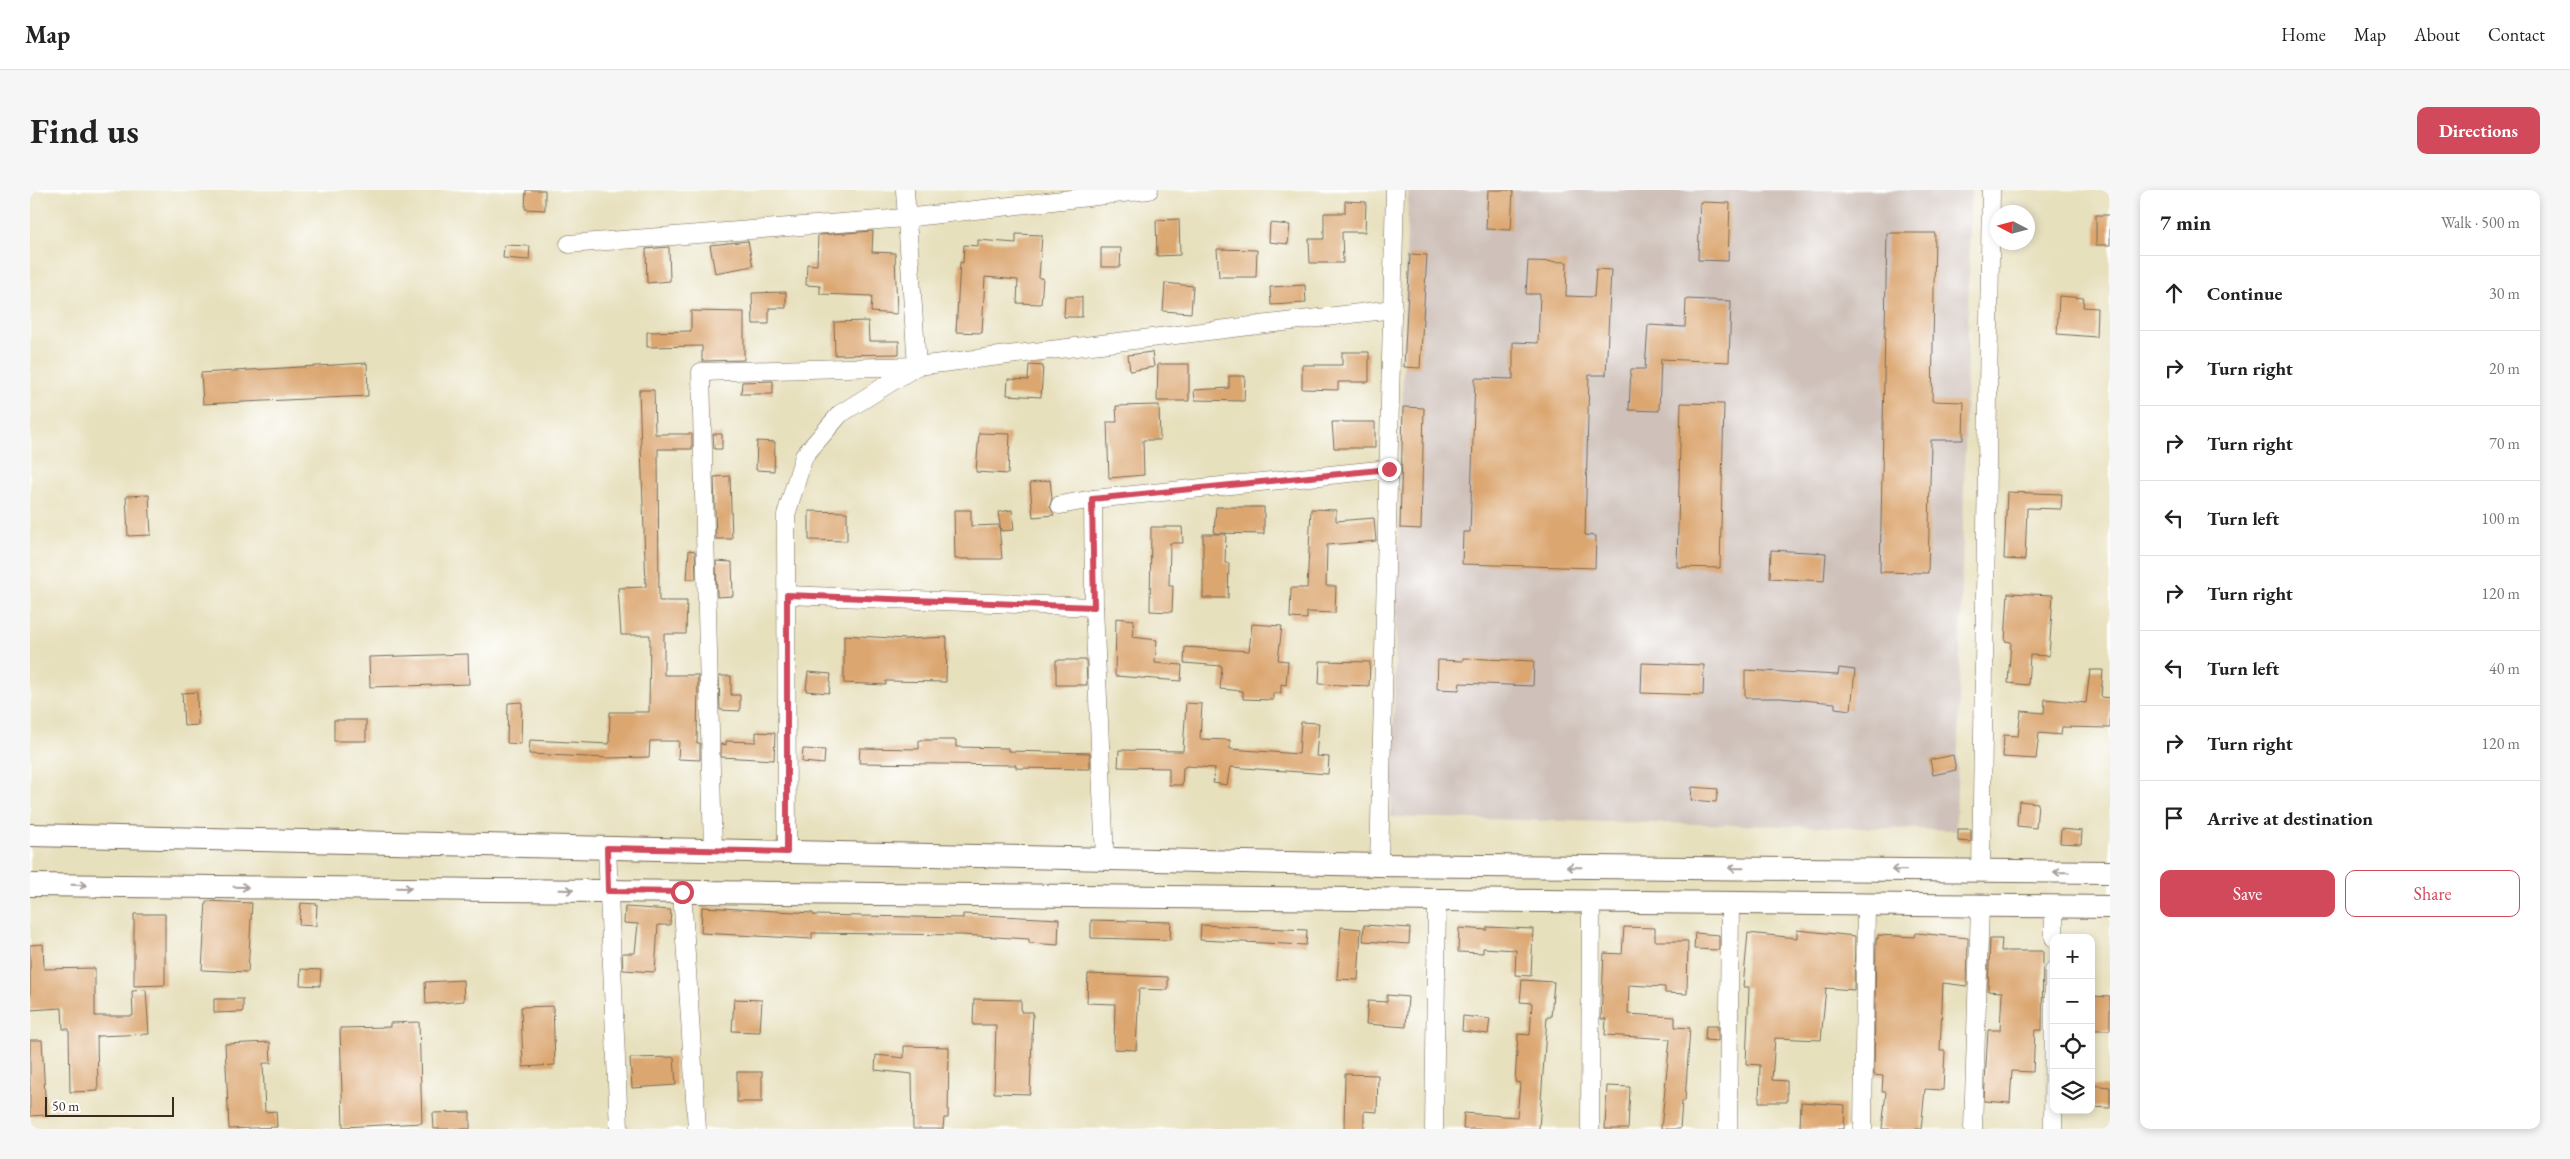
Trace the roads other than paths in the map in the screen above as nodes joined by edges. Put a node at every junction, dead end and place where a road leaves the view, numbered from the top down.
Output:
1 (905, 190) edge
2 (1149, 190) edge
3 (1395, 190) edge
4 (1991, 190) edge
5 (905, 218) junction
6 (569, 244) dead end
7 (1392, 309) junction
8 (917, 366) junction
9 (1389, 469) junction
10 (1092, 499) junction
11 (1060, 505) dead end
12 (787, 595) junction
13 (1094, 607) junction
14 (30, 835) edge
15 (607, 848) junction
16 (713, 851) junction
17 (787, 852) junction
18 (1105, 859) junction
19 (1379, 865) junction
20 (1981, 871) junction
21 (2110, 872) edge
22 (30, 884) edge
23 (608, 891) junction
24 (682, 892) junction
25 (1438, 900) junction
26 (1591, 902) junction
27 (1730, 904) junction
28 (1866, 905) junction
29 (1980, 906) junction
30 (2110, 906) edge
31 (2054, 907) junction
32 (2054, 934) edge
33 (2054, 979) edge
34 (620, 1129) edge
35 (697, 1129) edge
36 (1434, 1129) edge
37 (1590, 1129) edge
38 (1728, 1129) edge
39 (1863, 1129) edge
40 (1974, 1129) edge
41 (2052, 1129) edge

1 - 5 street
2 - 5 street
3 - 7 street
4 - 20 street
5 - 6 street
5 - 8 street
7 - 8 street
7 - 9 street
8 - 12 street
8 - 16 street
9 - 10 street
9 - 19 street
10 - 11 street
10 - 13 street
12 - 13 street
12 - 17 street
13 - 18 street
14 - 15 main road
15 - 16 main road
15 - 23 street
16 - 17 main road
17 - 18 main road
18 - 19 main road
20 -> 19 main road
21 -> 20 main road
22 -> 23 main road
23 - 24 main road
23 - 34 street
24 - 25 main road
24 - 35 street
25 - 26 main road
25 - 36 street
26 - 27 main road
26 - 37 street
27 - 28 main road
27 - 38 street
28 - 29 main road
28 - 39 street
29 - 31 main road
29 - 40 street
30 - 31 main road
31 - 32 street
33 - 41 street

